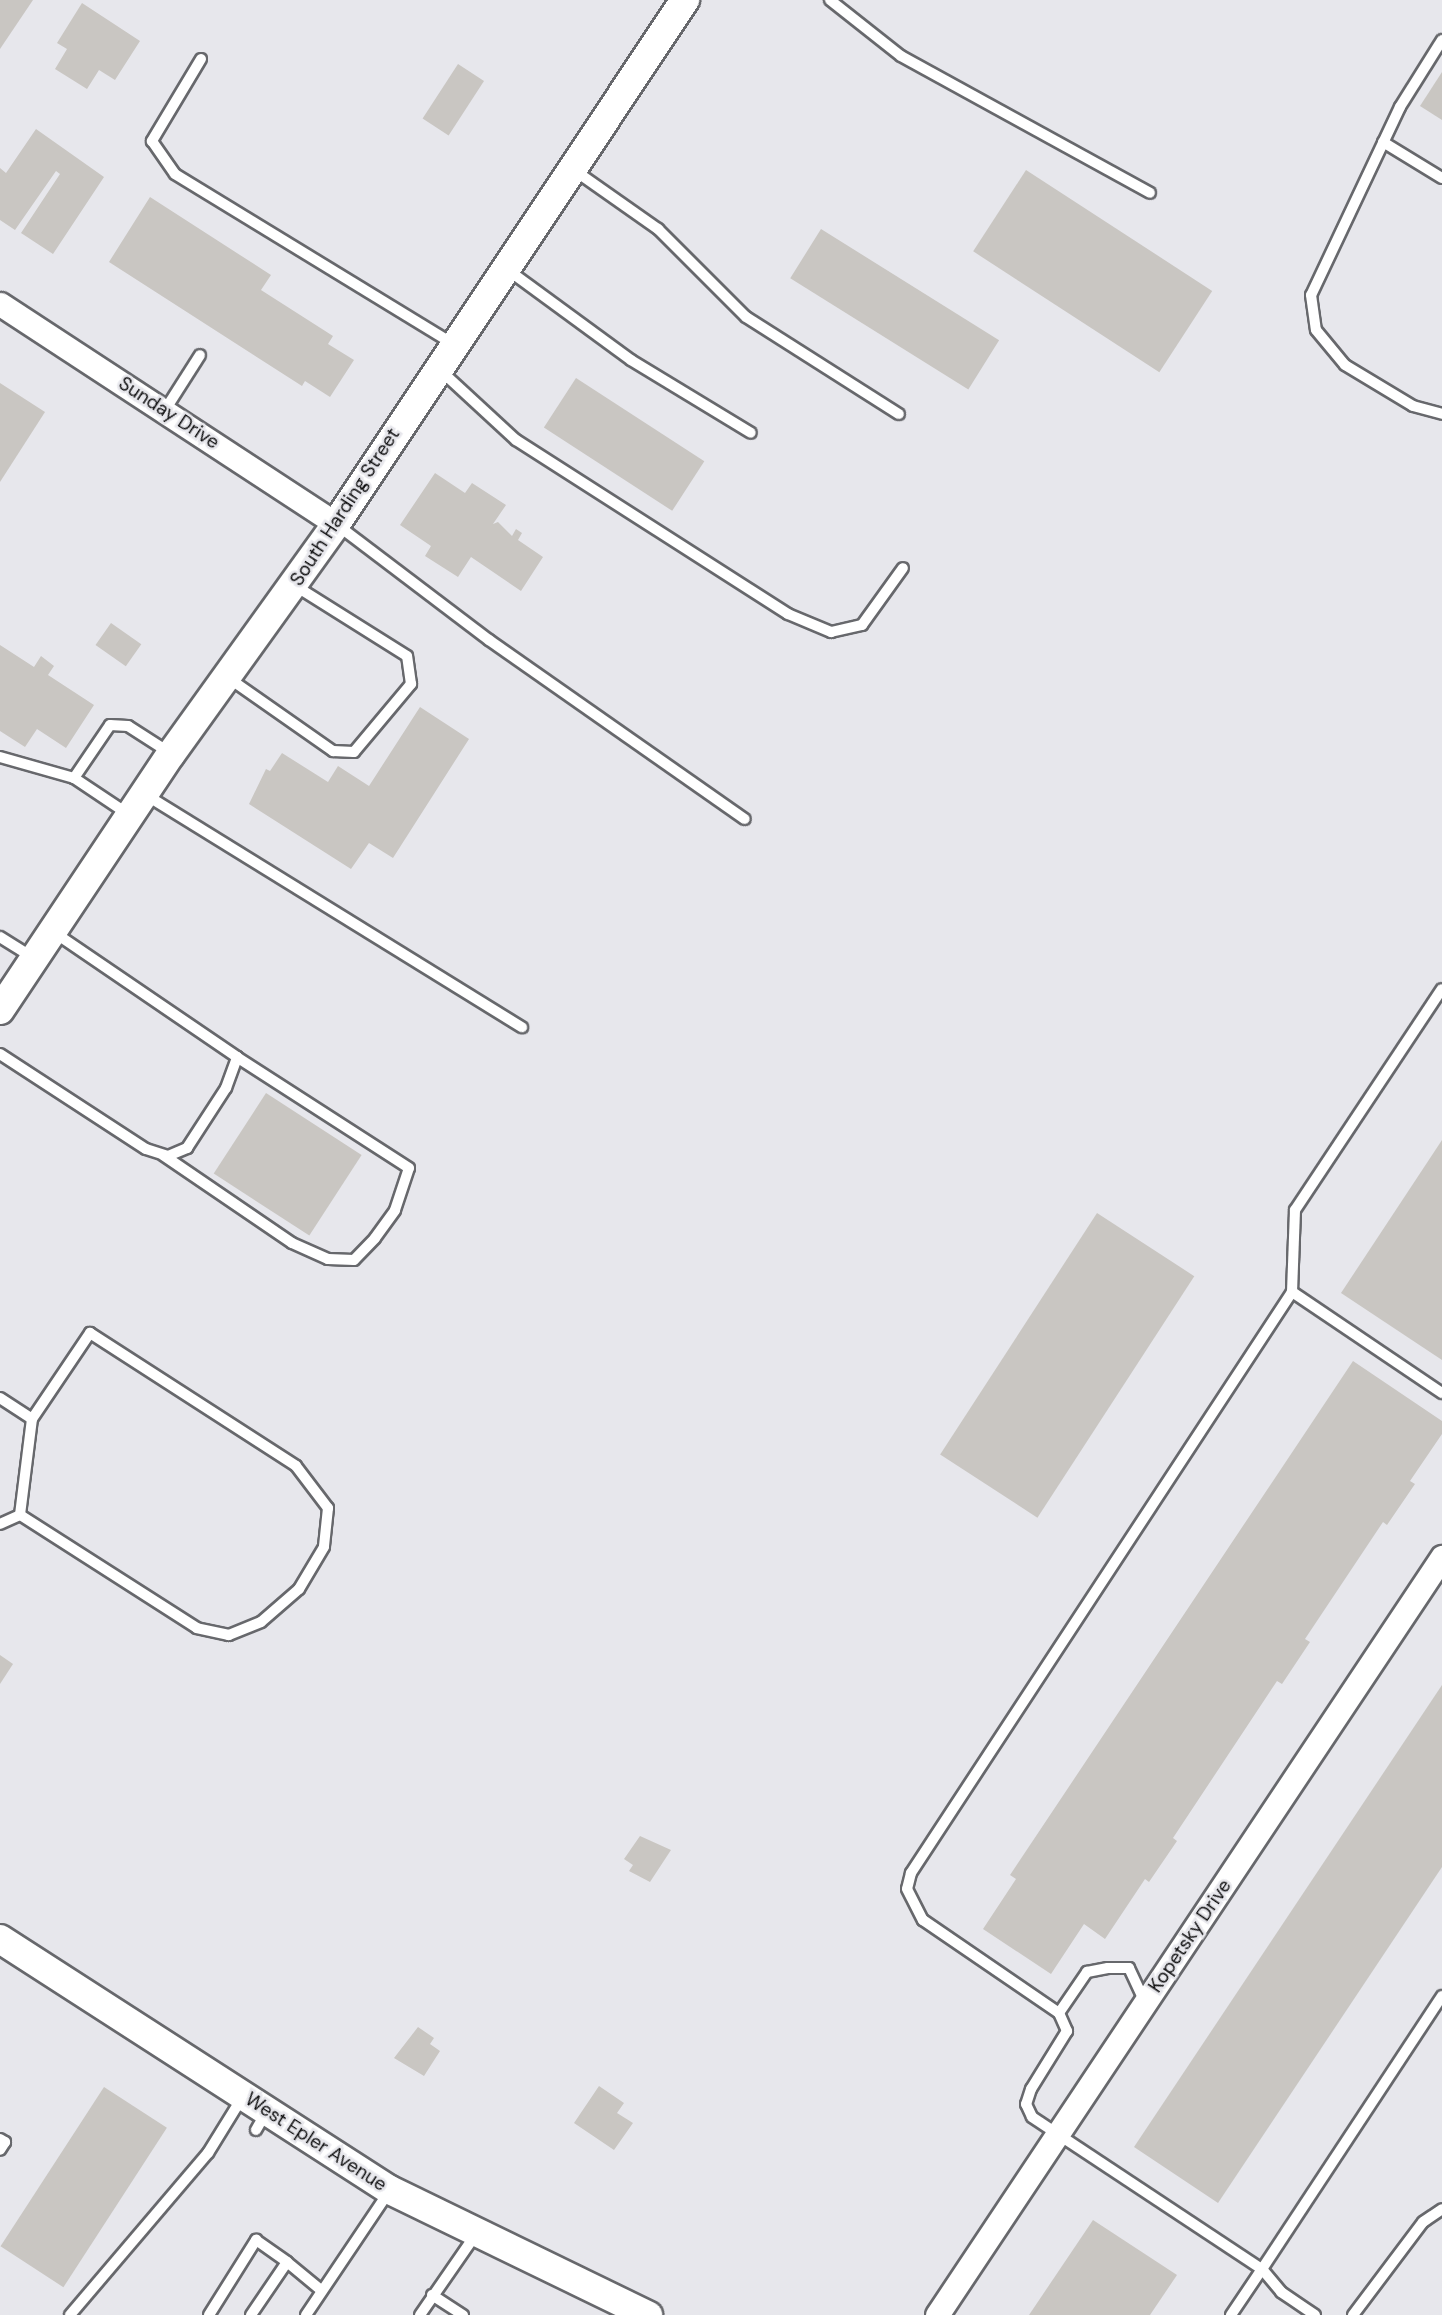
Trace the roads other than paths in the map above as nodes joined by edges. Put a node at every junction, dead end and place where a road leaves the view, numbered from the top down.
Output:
1 (685, 0) edge
2 (830, 0) edge
3 (1442, 40) edge
4 (201, 59) dead end
5 (1383, 142) junction
6 (574, 170) junction
7 (1442, 178) edge
8 (1150, 193) dead end
9 (506, 268) junction
10 (0, 304) edge
11 (452, 343) junction
12 (200, 355) dead end
13 (437, 367) junction
14 (165, 410) junction
15 (899, 414) dead end
16 (1442, 414) edge
17 (751, 433) dead end
18 (336, 524) junction
19 (903, 568) dead end
20 (294, 585) junction
21 (230, 679) junction
22 (171, 754) junction
23 (0, 757) edge
24 (74, 778) junction
25 (137, 805) junction
26 (745, 819) dead end
27 (53, 932) junction
28 (0, 937) edge
29 (34, 959) junction
30 (1442, 989) edge
31 (0, 1010) edge
32 (522, 1027) dead end
33 (0, 1054) edge
34 (237, 1058) junction
35 (160, 1154) junction
36 (1292, 1292) junction
37 (1442, 1393) edge
38 (0, 1398) edge
39 (32, 1419) junction
40 (20, 1515) junction
41 (0, 1524) edge
42 (1442, 1557) edge
43 (0, 1939) edge
44 (1442, 1996) edge
45 (1145, 2003) junction
46 (1059, 2014) junction
47 (243, 2095) junction
48 (1057, 2136) junction
49 (0, 2139) edge
50 (0, 2150) edge
51 (390, 2190) junction
52 (1442, 2209) edge
53 (477, 2231) junction
54 (287, 2262) junction
55 (1262, 2269) junction
56 (322, 2291) junction
57 (432, 2295) junction
58 (615, 2307) edge
59 (76, 2314) edge
60 (209, 2315) edge
61 (251, 2315) edge
62 (306, 2315) edge
63 (420, 2315) edge
64 (463, 2315) edge
65 (648, 2315) edge
66 (938, 2315) edge
67 (1231, 2315) edge
68 (1315, 2315) edge
69 (1353, 2315) edge

1 - 6 street, South Harding Street
2 - 8 lane
3 - 5 lane
4 - 11 lane
5 - 7 lane
5 - 16 lane
6 - 9 street, South Harding Street
6 - 15 lane
9 - 11 street, South Harding Street
9 - 17 lane
10 - 14 street, Sunday Drive
11 - 13 street, South Harding Street
12 - 14 lane
13 - 18 street, South Harding Street
13 - 19 lane
14 - 18 street, Sunday Drive
18 - 20 street, South Harding Street
18 - 26 lane
20 - 21 street, South Harding Street
20 - 21 lane
21 - 22 street, South Harding Street
22 - 24 lane
22 - 25 street, South Harding Street
23 - 24 lane
24 - 25 lane
25 - 27 street, South Harding Street
25 - 32 lane
27 - 29 street, South Harding Street
27 - 34 lane
28 - 29 lane
29 - 31 street, South Harding Street
30 - 36 lane
33 - 35 lane
34 - 35 lane
34 - 35 lane
36 - 37 lane
36 - 46 lane
38 - 39 lane
39 - 40 lane
39 - 40 lane
40 - 41 lane
42 - 45 street, Kopetsky Drive
43 - 47 street, West Epler Avenue
44 - 55 lane
45 - 46 lane
45 - 48 street, Kopetsky Drive
46 - 48 lane
47 - 51 street, West Epler Avenue
47 - 59 lane
48 - 55 lane
48 - 66 street, Kopetsky Drive
49 - 50 lane
51 - 53 street, West Epler Avenue
51 - 56 lane
52 - 69 lane
53 - 57 lane
53 - 58 street, West Epler Avenue
54 - 56 lane
54 - 60 lane
54 - 61 lane
55 - 67 lane
55 - 68 lane
56 - 62 lane
57 - 63 lane
57 - 64 lane
58 - 65 street, West Epler Avenue

